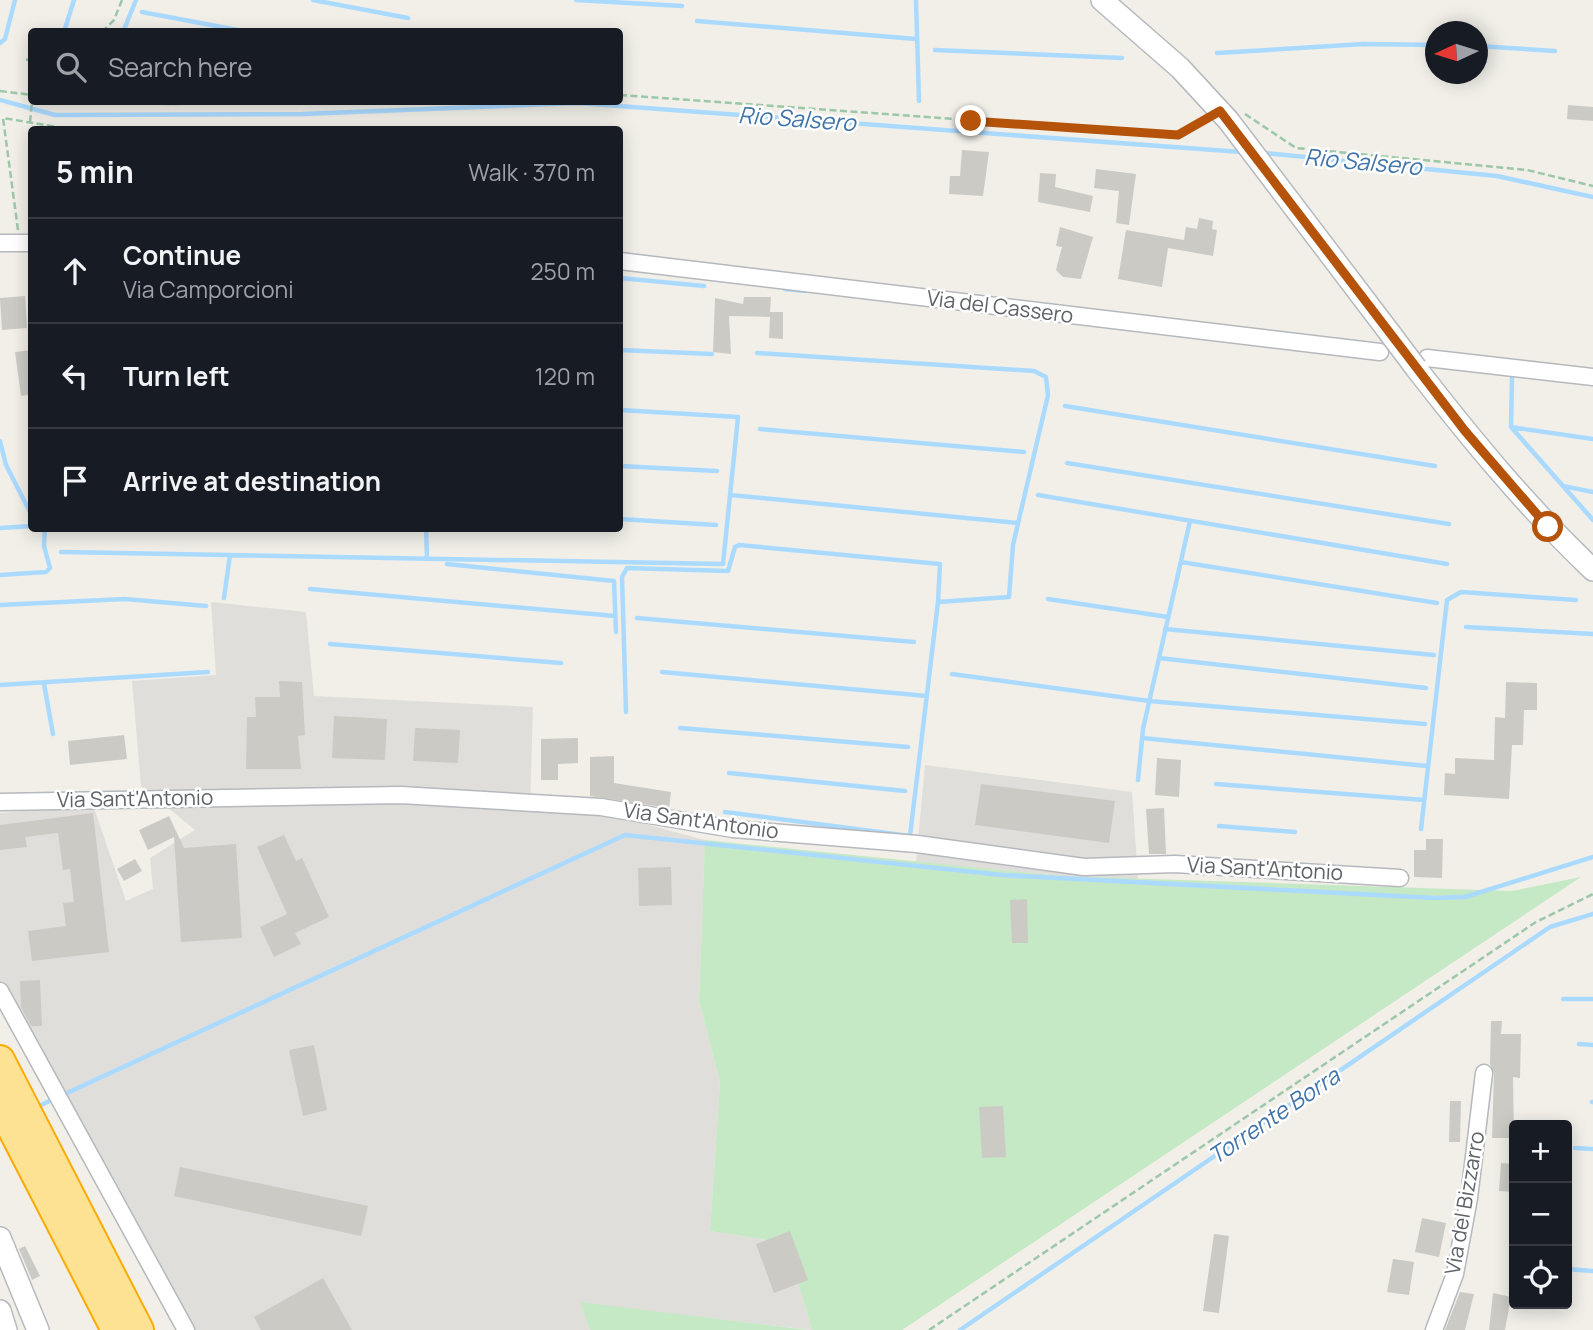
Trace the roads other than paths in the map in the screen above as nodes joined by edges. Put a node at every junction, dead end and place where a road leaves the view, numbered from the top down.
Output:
1 (1102, 0) edge
2 (0, 243) edge
3 (25, 243) edge
4 (623, 261) edge
5 (1380, 352) dead end
6 (1421, 363) junction
7 (1593, 377) edge
8 (1593, 570) edge
9 (0, 802) edge
10 (1400, 878) dead end
11 (0, 991) edge
12 (0, 1060) edge
13 (1484, 1073) dead end
14 (0, 1105) edge
15 (0, 1238) edge
16 (0, 1311) edge
17 (6, 1330) edge
18 (38, 1330) edge
19 (116, 1330) edge
20 (139, 1330) edge
21 (186, 1330) edge
22 (1434, 1330) edge

1 - 6 main road, bridge
2 - 3 street
4 - 5 street, Via del Cassero
6 - 7 street
6 - 8 main road
9 - 10 street, Via Sant'Antonio
11 - 21 street
12 - 20 highway
13 - 22 street, Via del Bizzarro
14 - 19 highway
15 - 18 main road
16 - 17 main road

